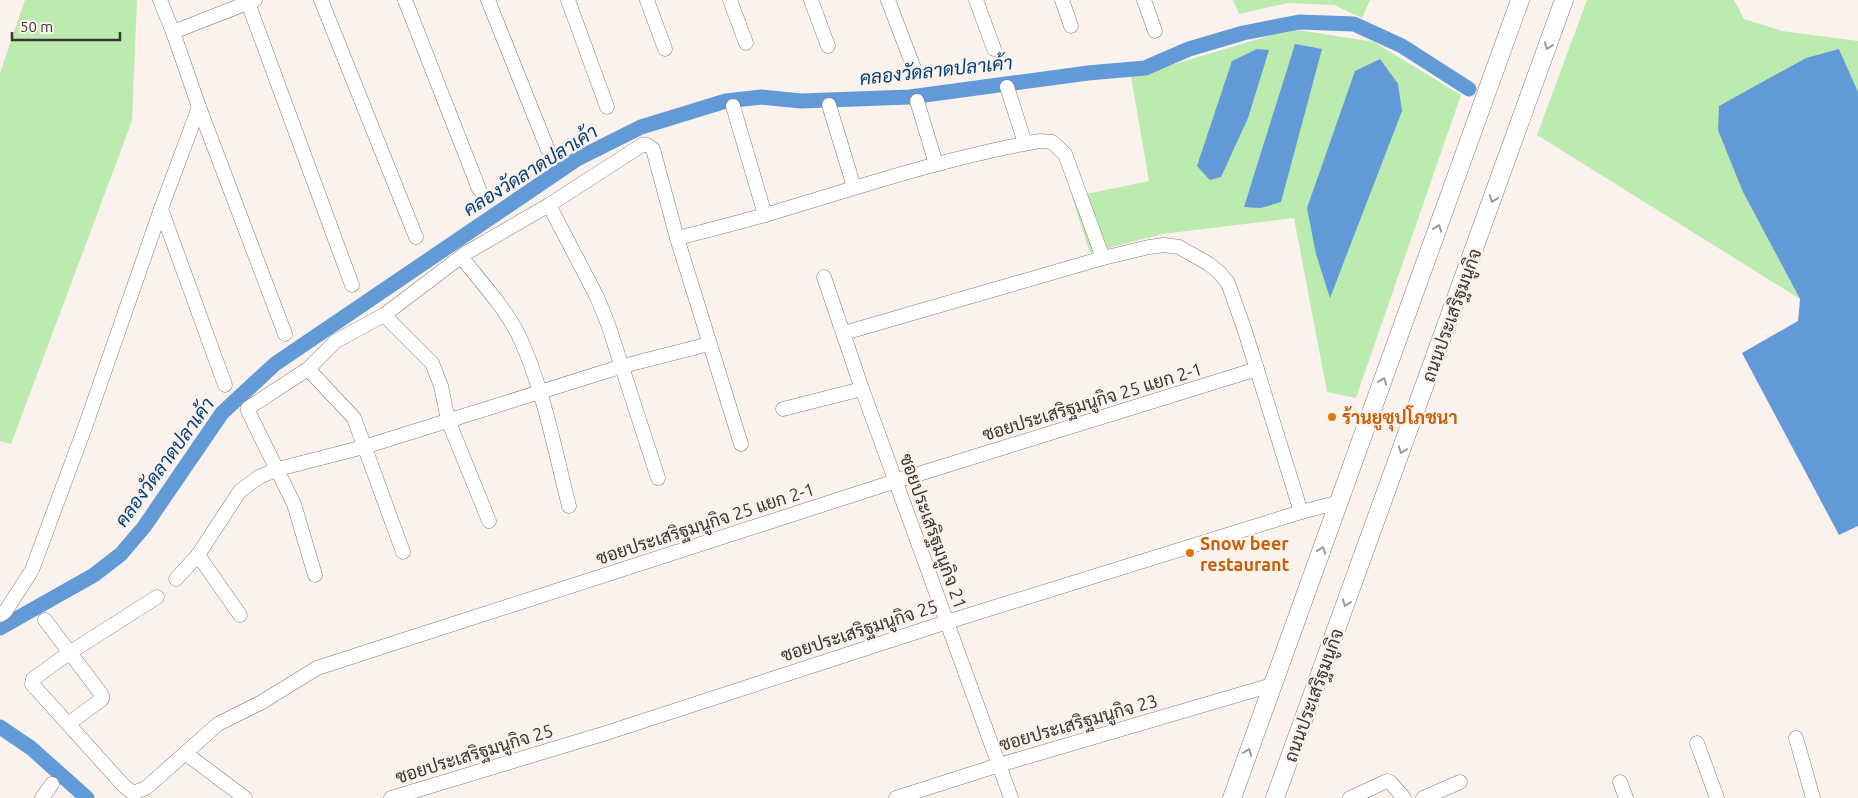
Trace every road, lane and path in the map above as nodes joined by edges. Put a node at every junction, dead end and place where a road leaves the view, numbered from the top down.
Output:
1 (160, 0) edge
2 (321, 0) edge
3 (405, 0) edge
4 (488, 0) edge
5 (568, 0) edge
6 (647, 0) edge
7 (730, 0) edge
8 (888, 0) edge
9 (976, 0) edge
10 (1062, 0) edge
11 (1144, 0) edge
12 (1520, 0) edge
13 (1564, 0) edge
14 (250, 1) edge
15 (815, 1) edge
16 (1072, 26) dead end
17 (1155, 31) dead end
18 (172, 32) junction
19 (746, 42) dead end
20 (828, 46) dead end
21 (665, 49) dead end
22 (994, 49) dead end
23 (915, 71) dead end
24 (1007, 87) dead end
25 (917, 101) dead end
26 (829, 104) dead end
27 (733, 106) dead end
28 (199, 107) junction
29 (606, 107) dead end
30 (1025, 143) junction
31 (548, 150) dead end
32 (936, 164) junction
33 (854, 187) junction
34 (480, 189) dead end
35 (549, 205) junction
36 (161, 209) junction
37 (765, 215) junction
38 (416, 237) dead end
39 (677, 238) junction
40 (462, 258) junction
41 (1103, 258) junction
42 (824, 277) dead end
43 (352, 285) dead end
44 (384, 315) junction
45 (844, 333) junction
46 (285, 334) dead end
47 (709, 344) junction
48 (623, 366) junction
49 (1257, 369) junction
50 (308, 370) junction
51 (225, 385) dead end
52 (862, 389) junction
53 (540, 392) junction
54 (783, 409) dead end
55 (448, 420) junction
56 (741, 444) dead end
57 (364, 447) junction
58 (278, 469) junction
59 (658, 478) dead end
60 (896, 481) junction
61 (1340, 502) junction
62 (569, 506) dead end
63 (1301, 512) junction
64 (489, 521) dead end
65 (403, 552) dead end
66 (198, 554) junction
67 (315, 575) dead end
68 (176, 579) dead end
69 (157, 597) dead end
70 (0, 615) edge
71 (240, 615) dead end
72 (45, 620) dead end
73 (947, 622) junction
74 (69, 653) junction
75 (1272, 685) junction
76 (68, 724) junction
77 (1796, 738) dead end
78 (1697, 743) dead end
79 (185, 753) junction
80 (999, 765) junction
81 (1460, 782) dead end
82 (1620, 782) dead end
83 (52, 784) dead end
84 (42, 798) edge
85 (245, 798) edge
86 (391, 798) edge
87 (896, 798) edge
88 (1011, 798) edge
89 (1232, 798) edge
90 (1275, 798) edge
91 (1350, 798) edge
92 (1404, 798) edge
93 (1423, 798) edge
94 (1626, 798) edge
95 (1717, 798) edge
96 (1814, 798) edge

1 - 18 street
2 - 38 street
3 - 34 street
4 - 31 street
5 - 29 street
6 - 21 street
7 - 19 street
8 - 23 street
9 - 22 street
10 - 16 street
11 - 17 street
61 -> 12 main road
13 -> 90 main road, ถนนประเสริฐมนูกิจ
14 - 18 street
14 - 43 street
15 - 20 street
18 - 28 street
24 - 30 street
25 - 32 street
26 - 33 street
27 - 37 street
28 - 36 street
28 - 46 street
30 - 32 street
30 - 41 street
32 - 33 street
33 - 37 street
35 - 39 street
35 - 40 street
35 - 48 street
36 - 51 street
36 - 70 street
37 - 39 street
39 - 47 street
40 - 44 street
40 - 53 street
41 - 45 street
41 - 49 street
42 - 45 street, ซอยประเสริฐมนูกิจ 21
44 - 50 street
44 - 55 street
45 - 52 street, ซอยประเสริฐมนูกิจ 21
47 - 48 street
47 - 56 street
48 - 53 street
48 - 59 street
49 - 60 street, ซอยประเสริฐมนูกิจ 25 แยก 2-1
49 - 63 street
50 - 57 street
50 - 58 street
52 - 54 street
52 - 60 street, ซอยประเสริฐมนูกิจ 21
53 - 55 street
53 - 62 street
55 - 57 street
55 - 64 street
57 - 58 street
57 - 65 street
58 - 66 street
58 - 67 street
60 - 73 street, ซอยประเสริฐมนูกิจ 21
60 - 79 street, ซอยประเสริฐมนูกิจ 25 แยก 2-1
61 - 63 street, ซอยประเสริฐมนูกิจ 25
75 -> 61 main road
63 - 73 street, ซอยประเสริฐมนูกิจ 25
66 - 68 street
66 - 71 street
69 - 74 street
72 - 74 street
73 - 80 street, ซอยประเสริฐมนูกิจ 21
73 - 86 street, ซอยประเสริฐมนูกิจ 25
74 - 76 street
74 - 76 street
75 - 80 street, ซอยประเสริฐมนูกิจ 23
89 -> 75 main road
76 - 79 street, ซอยประเสริฐมนูกิจ 25 แยก 2-1
77 - 96 street
78 - 95 street
79 - 85 street
80 - 87 street, ซอยประเสริฐมนูกิจ 23
80 - 88 street, ซอยประเสริฐมนูกิจ 21
81 - 93 street
82 - 94 street
83 - 84 street
91 - 92 street

